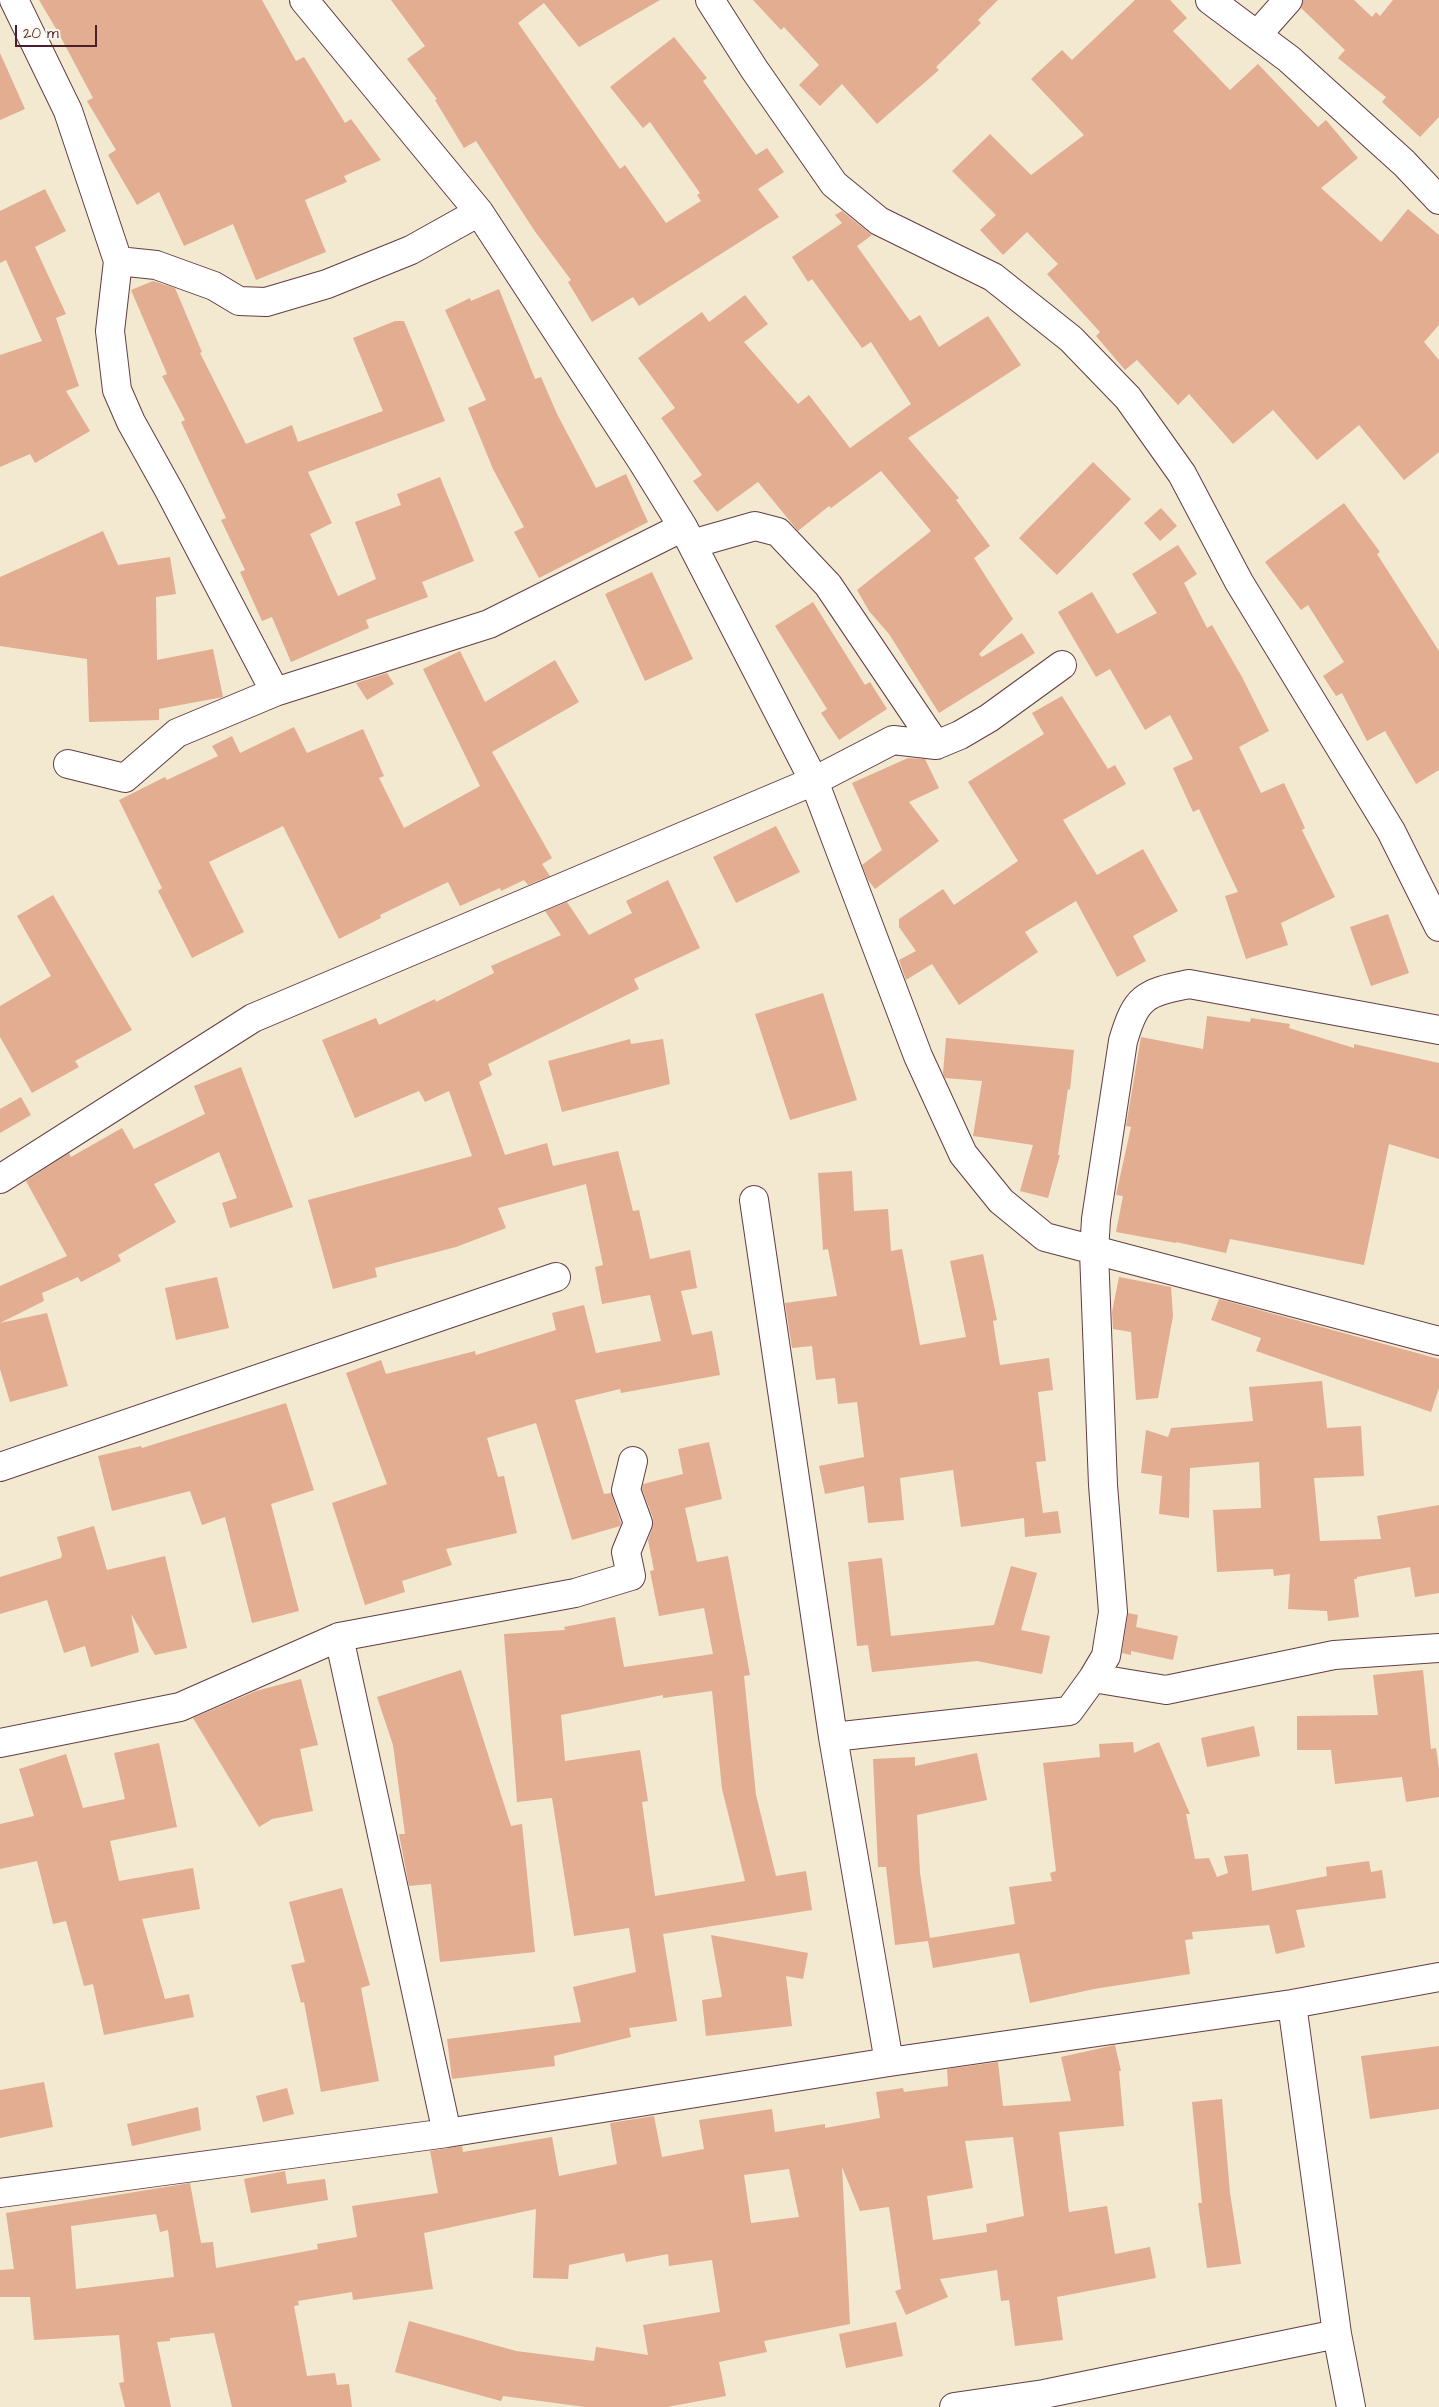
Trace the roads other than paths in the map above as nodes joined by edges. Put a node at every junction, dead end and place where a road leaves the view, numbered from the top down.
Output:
1 (14, 0) edge
2 (304, 0) edge
3 (710, 0) edge
4 (1210, 0) edge
5 (1288, 0) edge
6 (1257, 35) junction
7 (1439, 200) edge
8 (479, 212) junction
9 (118, 261) junction
10 (687, 536) junction
11 (1062, 665) dead end
12 (275, 692) junction
13 (936, 746) junction
14 (68, 764) dead end
15 (814, 781) junction
16 (1439, 927) edge
17 (1439, 1030) edge
18 (0, 1179) edge
19 (754, 1200) dead end
20 (1094, 1252) junction
21 (556, 1277) dead end
22 (1439, 1341) edge
23 (632, 1461) dead end
24 (0, 1467) edge
25 (339, 1638) junction
26 (1439, 1648) edge
27 (1093, 1678) junction
28 (833, 1736) junction
29 (0, 1743) edge
30 (1439, 1977) edge
31 (1292, 2004) junction
32 (889, 2062) junction
33 (447, 2133) junction
34 (0, 2193) edge
35 (1337, 2334) junction
36 (1045, 2400) edge
37 (954, 2407) edge
38 (1351, 2407) edge

1 - 9 street
2 - 8 street
3 - 16 street
4 - 6 street
5 - 6 street
6 - 7 street
8 - 9 street
8 - 10 street
9 - 12 street
10 - 12 street
10 - 13 street
10 - 15 street
11 - 13 street
12 - 14 street
13 - 15 street
15 - 18 street
15 - 20 street
17 - 20 street
19 - 28 street
20 - 22 street
20 - 27 street
21 - 24 street
23 - 25 street
25 - 29 street
25 - 33 street
26 - 27 street
27 - 28 street
28 - 32 street
30 - 31 street
31 - 32 street
31 - 35 street
32 - 33 street
33 - 34 street
35 - 36 street
35 - 38 street
36 - 37 street

